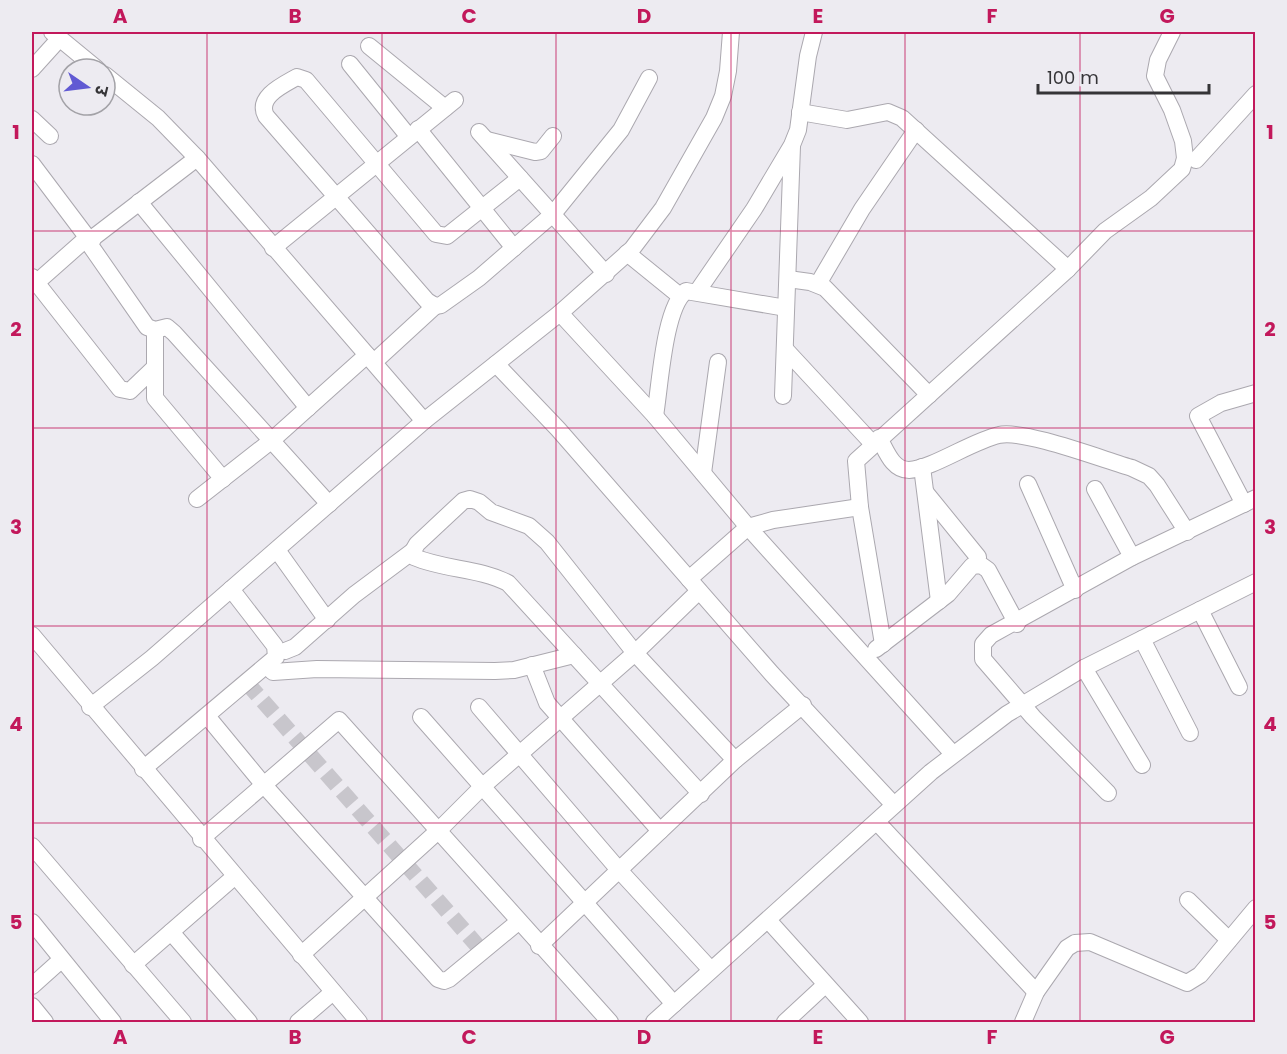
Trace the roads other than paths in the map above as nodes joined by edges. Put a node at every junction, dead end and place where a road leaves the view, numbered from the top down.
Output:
1 (730, 32) edge
2 (814, 32) edge
3 (1172, 32) edge
4 (56, 35) edge
5 (369, 46) dead end
6 (83, 57) edge
7 (350, 64) dead end
8 (32, 69) edge
9 (650, 78) dead end
10 (117, 85) edge
11 (1256, 94) edge
12 (800, 112) junction
13 (32, 119) edge
14 (915, 130) junction
15 (414, 133) junction
16 (50, 136) dead end
17 (553, 136) dead end
18 (792, 145) junction
19 (197, 158) junction
20 (1196, 160) dead end
21 (32, 164) edge
22 (375, 165) junction
23 (520, 178) junction
24 (335, 197) junction
25 (139, 202) junction
26 (483, 207) junction
27 (553, 214) junction
28 (89, 239) junction
29 (273, 248) junction
30 (514, 248) junction
31 (627, 253) junction
32 (1068, 269) junction
33 (606, 274) junction
34 (788, 279) junction
35 (34, 280) edge
36 (818, 284) junction
37 (697, 292) junction
38 (680, 296) junction
39 (435, 306) junction
40 (786, 308) junction
41 (560, 313) junction
42 (155, 330) junction
43 (785, 349) junction
44 (370, 359) junction
45 (718, 362) dead end
46 (496, 364) junction
47 (153, 369) junction
48 (1256, 393) edge
49 (929, 395) junction
50 (783, 396) dead end
51 (308, 408) junction
52 (655, 416) junction
53 (424, 421) junction
54 (271, 441) junction
55 (876, 441) junction
56 (922, 467) junction
57 (703, 473) junction
58 (223, 479) junction
59 (1028, 484) dead end
60 (1095, 489) dead end
61 (925, 493) junction
62 (196, 500) dead end
63 (1250, 501) edge
64 (329, 504) junction
65 (860, 507) junction
66 (748, 527) junction
67 (1187, 532) junction
68 (277, 550) junction
69 (413, 551) junction
70 (978, 557) dead end
71 (1132, 557) junction
72 (1256, 582) edge
73 (694, 585) junction
74 (231, 589) junction
75 (1076, 590) junction
76 (939, 601) junction
77 (1200, 610) junction
78 (327, 620) junction
79 (1017, 624) junction
80 (32, 635) edge
81 (1142, 639) junction
82 (883, 644) junction
83 (285, 651) dead end
84 (635, 653) junction
85 (574, 655) junction
86 (865, 655) junction
87 (532, 665) junction
88 (267, 666) junction
89 (1084, 668) junction
90 (600, 684) junction
91 (1239, 687) dead end
92 (1023, 703) junction
93 (803, 705) junction
94 (90, 707) junction
95 (479, 707) dead end
96 (207, 716) junction
97 (421, 717) dead end
98 (562, 718) junction
99 (1190, 733) dead end
100 (520, 752) junction
101 (953, 754) junction
102 (735, 760) junction
103 (1142, 765) dead end
104 (143, 770) junction
105 (263, 784) junction
106 (483, 786) junction
107 (1108, 793) dead end
108 (700, 794) junction
109 (894, 805) junction
110 (877, 822) junction
111 (438, 831) junction
112 (660, 831) junction
113 (201, 839) junction
114 (32, 846) edge
115 (619, 870) junction
116 (234, 877) junction
117 (365, 897) junction
118 (1188, 900) dead end
119 (585, 903) junction
120 (1256, 908) edge
121 (768, 920) junction
122 (32, 922) edge
123 (518, 922) junction
124 (171, 932) junction
125 (1229, 940) junction
126 (539, 946) junction
127 (301, 956) junction
128 (60, 960) junction
129 (134, 965) junction
130 (711, 970) junction
131 (825, 985) junction
132 (32, 986) edge
133 (333, 992) junction
134 (1036, 992) junction
135 (674, 1004) junction
136 (32, 1006) edge
137 (1025, 1022) edge
138 (45, 1023) edge
139 (113, 1023) edge
140 (183, 1023) edge
141 (249, 1023) edge
142 (298, 1023) edge
143 (359, 1023) edge
144 (610, 1023) edge
145 (654, 1023) edge
146 (785, 1023) edge
147 (860, 1023) edge

1 - 31 street
2 - 12 street
3 - 32 street
4 - 6 street
4 - 8 street
5 - 15 street
7 - 15 street
9 - 27 street
10 - 19 street
11 - 20 street
12 - 14 street
12 - 18 street
13 - 16 street
14 - 32 street
14 - 36 street
15 - 22 street
15 - 26 street
17 - 23 street
18 - 34 street
18 - 37 street
19 - 25 street
19 - 29 street
21 - 28 street
22 - 24 street
22 - 24 street
22 - 26 street
23 - 26 street
23 - 27 street
24 - 29 street
24 - 39 street
25 - 28 street
25 - 51 street
26 - 30 street
27 - 30 street
27 - 33 street
28 - 35 street
28 - 42 street
29 - 44 street
30 - 39 street
31 - 33 street
31 - 38 street
32 - 49 street
33 - 41 street
34 - 36 street
34 - 40 street
35 - 47 street
36 - 49 street
37 - 38 street
37 - 40 street
38 - 52 street
39 - 44 street
40 - 43 street
41 - 46 street
41 - 52 street
42 - 47 street
42 - 54 street
43 - 50 street
43 - 55 street
44 - 51 street
44 - 53 street
45 - 57 street
46 - 53 street
46 - 73 street
47 - 58 street
48 - 63 street
49 - 55 street
51 - 54 street
52 - 57 street
53 - 64 street
54 - 58 street
54 - 64 street
55 - 56 street
55 - 65 street
56 - 61 street
56 - 67 street
57 - 66 street
58 - 62 street
59 - 75 street
60 - 71 street
61 - 70 street
61 - 76 street
63 - 67 street
64 - 68 street
65 - 66 street
65 - 82 street
66 - 73 street
66 - 86 street
67 - 71 street
68 - 74 street
68 - 78 street
69 - 78 street
69 - 84 street
69 - 85 street
71 - 75 street
72 - 77 street
73 - 84 street
73 - 93 street
74 - 88 street
74 - 94 street
75 - 79 street
76 - 79 street
76 - 82 street
77 - 81 street
77 - 91 street
78 - 83 street
79 - 92 street
80 - 94 street
81 - 89 street
81 - 99 street
82 - 86 street
84 - 90 street
84 - 102 street
85 - 87 street
85 - 90 street
86 - 101 street
87 - 88 street
87 - 98 street
88 - 96 street
89 - 92 street
89 - 103 street
90 - 98 street
90 - 108 street
92 - 101 street
92 - 107 street
93 - 102 street
93 - 109 street
94 - 104 street
95 - 100 street
96 - 104 street
96 - 105 street
97 - 106 street
98 - 100 street
98 - 112 street
100 - 106 street
100 - 115 street
101 - 109 street
102 - 108 street
104 - 113 street
105 - 111 street
105 - 113 street
105 - 117 street
106 - 111 street
106 - 119 street
108 - 112 street
109 - 110 street
110 - 121 street
110 - 134 street
111 - 117 street
111 - 123 street
112 - 115 street
113 - 116 street
114 - 129 street
115 - 119 street
115 - 130 street
116 - 124 street
116 - 127 street
117 - 123 street
117 - 127 street
118 - 125 street
119 - 126 street
119 - 135 street
120 - 125 street
121 - 130 street
121 - 131 street
122 - 128 street
123 - 126 street
124 - 129 street
124 - 141 street
125 - 134 street
126 - 144 street
127 - 133 street
128 - 132 street
128 - 139 street
129 - 140 street
130 - 135 street
131 - 146 street
131 - 147 street
133 - 142 street
133 - 143 street
134 - 137 street
135 - 145 street
136 - 138 street

